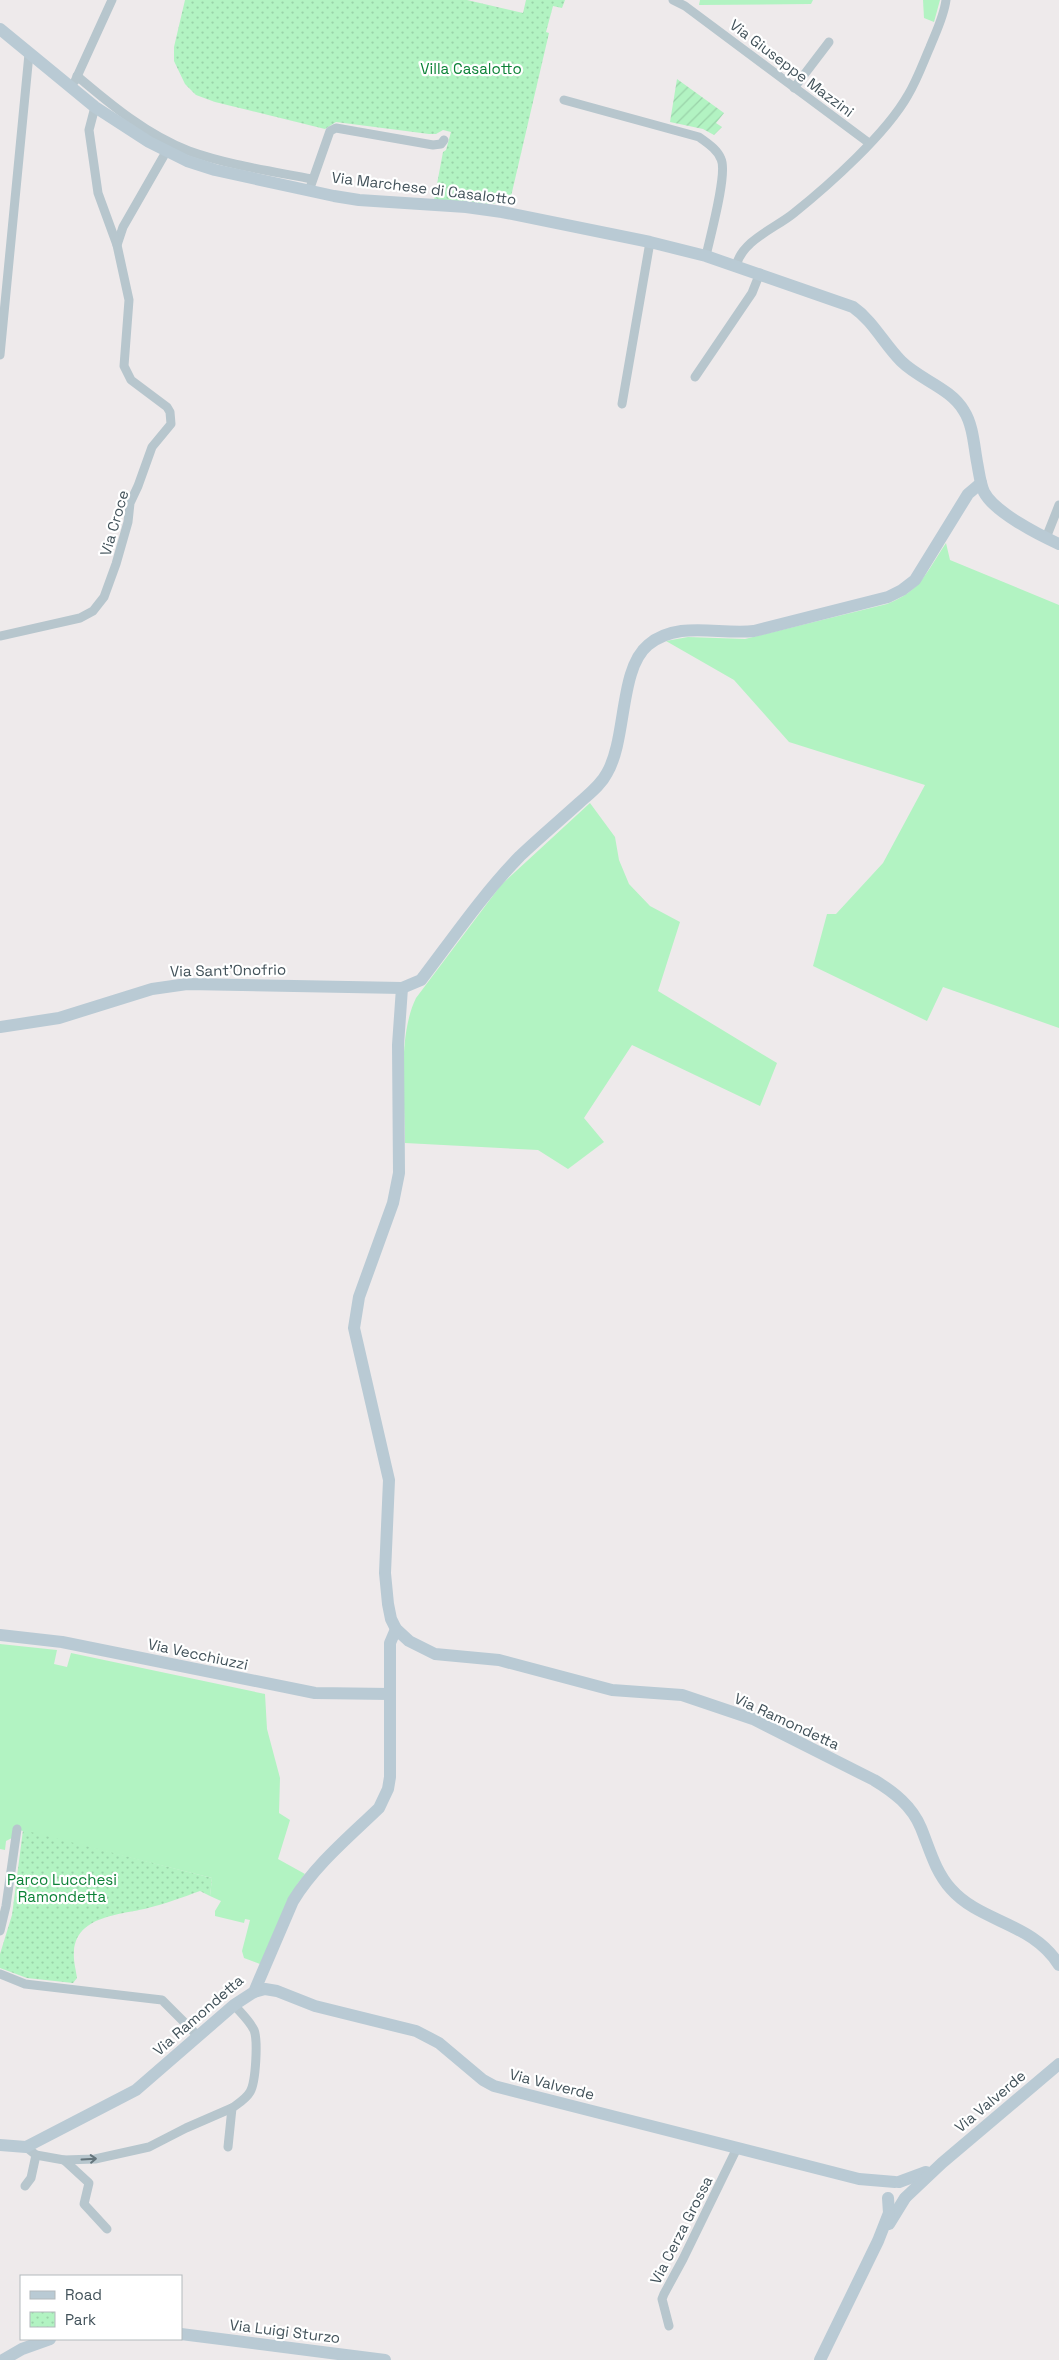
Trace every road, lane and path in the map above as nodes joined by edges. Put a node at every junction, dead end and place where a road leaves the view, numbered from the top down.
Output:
1 (112, 0) edge
2 (673, 0) edge
3 (946, 0) edge
4 (0, 29) edge
5 (829, 42) dead end
6 (29, 54) junction
7 (74, 82) junction
8 (794, 88) junction
9 (564, 100) dead end
10 (95, 107) junction
11 (444, 140) dead end
12 (869, 143) junction
13 (166, 152) junction
14 (311, 184) junction
15 (650, 242) junction
16 (117, 245) junction
17 (706, 256) junction
18 (736, 266) junction
19 (760, 273) junction
20 (0, 355) edge
21 (695, 377) dead end
22 (622, 404) dead end
23 (981, 483) junction
24 (1059, 505) edge
25 (1046, 538) junction
26 (1059, 544) edge
27 (0, 636) edge
28 (402, 988) junction
29 (0, 1027) edge
30 (396, 1629) junction
31 (0, 1635) edge
32 (390, 1694) junction
33 (17, 1829) dead end
34 (0, 1931) edge
35 (1059, 1965) edge
36 (0, 1974) edge
37 (254, 1992) junction
38 (234, 2005) junction
39 (198, 2036) junction
40 (1059, 2064) edge
41 (232, 2108) junction
42 (0, 2145) edge
43 (228, 2147) dead end
44 (737, 2148) junction
45 (31, 2151) junction
46 (64, 2160) junction
47 (942, 2163) junction
48 (858, 2179) junction
49 (897, 2182) junction
50 (25, 2186) dead end
51 (887, 2196) junction
52 (906, 2198) junction
53 (106, 2229) dead end
54 (878, 2241) junction
55 (669, 2326) dead end
56 (182, 2334) edge
57 (47, 2340) edge
58 (3, 2360) edge
59 (386, 2360) edge
60 (820, 2360) edge

1 - 7 street
2 - 8 street, Via Giuseppe Mazzini
3 - 12 street
4 - 6 street, Via Marchese di Casalotto
5 - 8 street
6 - 7 street, Via Marchese di Casalotto
6 - 20 street
7 - 10 street, Via Marchese di Casalotto
7 - 14 street
8 - 12 street, Via Giuseppe Mazzini
9 - 17 street
10 - 13 street, Via Marchese di Casalotto
10 - 16 street, Via Croce
11 - 14 street
12 - 18 street
13 - 14 street, Via Marchese di Casalotto
13 - 16 street
14 - 15 street, Via Marchese di Casalotto
15 - 17 street, Via Marchese di Casalotto
15 - 22 street
16 - 27 street, Via Croce
17 - 18 street, Via Marchese di Casalotto
18 - 19 street, Via Marchese di Casalotto
19 - 21 street
19 - 23 street, Via Marchese di Casalotto
23 - 25 street
23 - 28 street
24 - 25 street
25 - 26 street
28 - 29 street, Via Sant'Onofrio
28 - 30 street
30 - 32 street, Via Ramondetta
30 - 35 street, Via Ramondetta
31 - 32 street, Via Vecchiuzzi
32 - 37 street, Via Ramondetta
33 - 34 street
36 - 39 street
37 - 38 street, Via Ramondetta
37 - 44 street, Via Valverde
38 - 39 street, Via Ramondetta
38 - 41 street
39 - 45 street, Via Ramondetta
40 - 47 street, Via Valverde
41 - 43 street
46 -> 41 street
42 - 45 street
44 - 48 street, Via Valverde
44 - 55 street, Via Cerza Grossa
45 - 46 street
45 - 50 street
46 - 53 street
47 - 49 street
47 - 52 street
48 - 49 street
48 - 51 street
49 - 51 street
49 - 52 street
51 - 52 street
51 - 54 street
52 - 54 street
54 - 60 street
56 - 59 street, Via Luigi Sturzo
57 - 58 street

